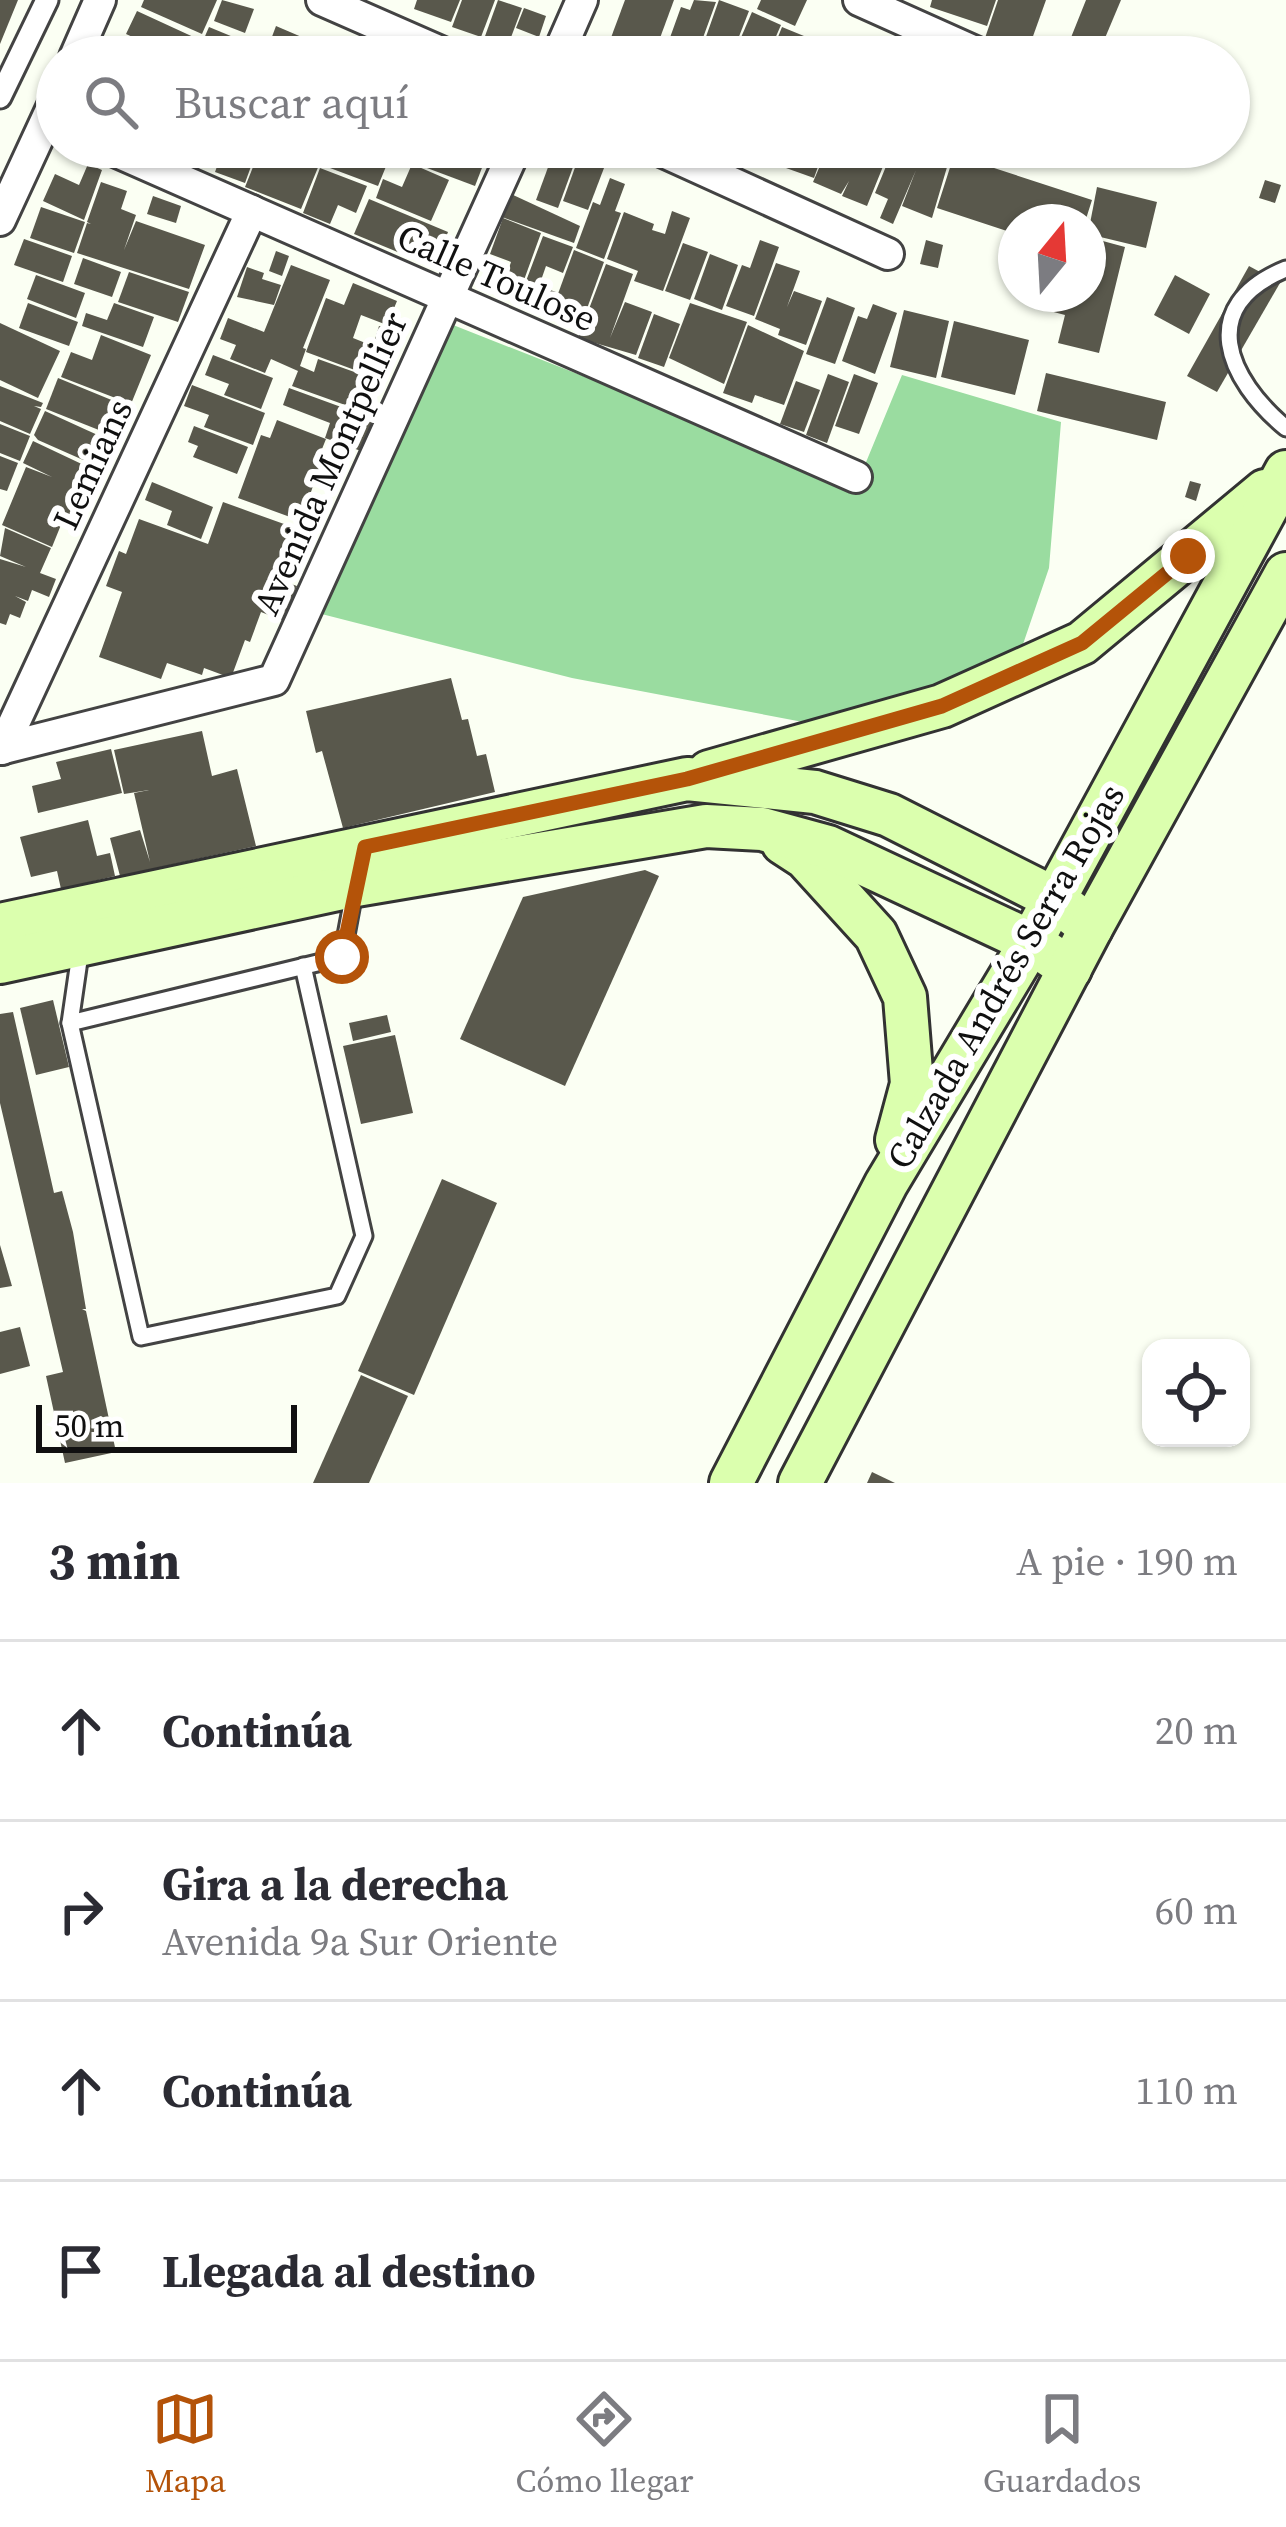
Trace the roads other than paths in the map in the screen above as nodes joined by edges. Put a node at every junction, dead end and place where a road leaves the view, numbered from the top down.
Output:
1 (47, 0) edge
2 (100, 0) edge
3 (322, 0) edge
4 (582, 0) edge
5 (860, 0) edge
6 (84, 36) edge
7 (404, 36) edge
8 (566, 36) edge
9 (940, 36) edge
10 (0, 97) edge
11 (36, 148) edge
12 (153, 168) edge
13 (507, 168) edge
14 (698, 168) edge
15 (252, 212) junction
16 (0, 220) edge
17 (888, 254) dead end
18 (1286, 269) edge
19 (448, 298) junction
20 (1286, 428) edge
21 (1283, 476) edge
22 (856, 477) dead end
23 (1286, 574) edge
24 (1, 749) edge
25 (687, 779) junction
26 (762, 829) junction
27 (360, 866) junction
28 (1053, 898) junction
29 (0, 925) edge
30 (1091, 928) junction
31 (1031, 942) junction
32 (82, 944) junction
33 (0, 962) edge
34 (303, 966) junction
35 (1070, 969) junction
36 (70, 1023) junction
37 (886, 1184) junction
38 (731, 1483) edge
39 (800, 1483) edge

1 - 10 street
2 - 6 street
3 - 7 street
4 - 8 street
5 - 9 street
11 - 16 street
12 - 15 street, Calle Toulose
13 - 19 street, Avenida Montpellier
14 - 17 street
15 - 19 street, Calle Toulose
15 - 24 street, Lemians
18 - 20 lane
19 - 22 street, Calle Toulose
19 - 24 street, Avenida Montpellier
21 - 25 main road
21 - 28 main road, Calzada Andrés Serra Rojas
23 - 30 main road, Calzada Andrés Serra Rojas
25 - 27 main road
25 - 28 main road
26 - 27 main road
26 - 31 main road
26 - 37 main road
27 - 29 main road
27 - 32 main road
27 - 34 lane
28 - 30 main road
28 - 31 main road, Calzada Andrés Serra Rojas
30 - 35 main road, Calzada Andrés Serra Rojas
31 - 35 main road
31 - 37 main road, Calzada Andrés Serra Rojas
32 - 33 main road
32 - 36 lane
34 - 36 lane
34 - 36 lane
35 - 39 main road, Calzada Andrés Serra Rojas
37 - 38 main road, Calzada Andrés Serra Rojas

